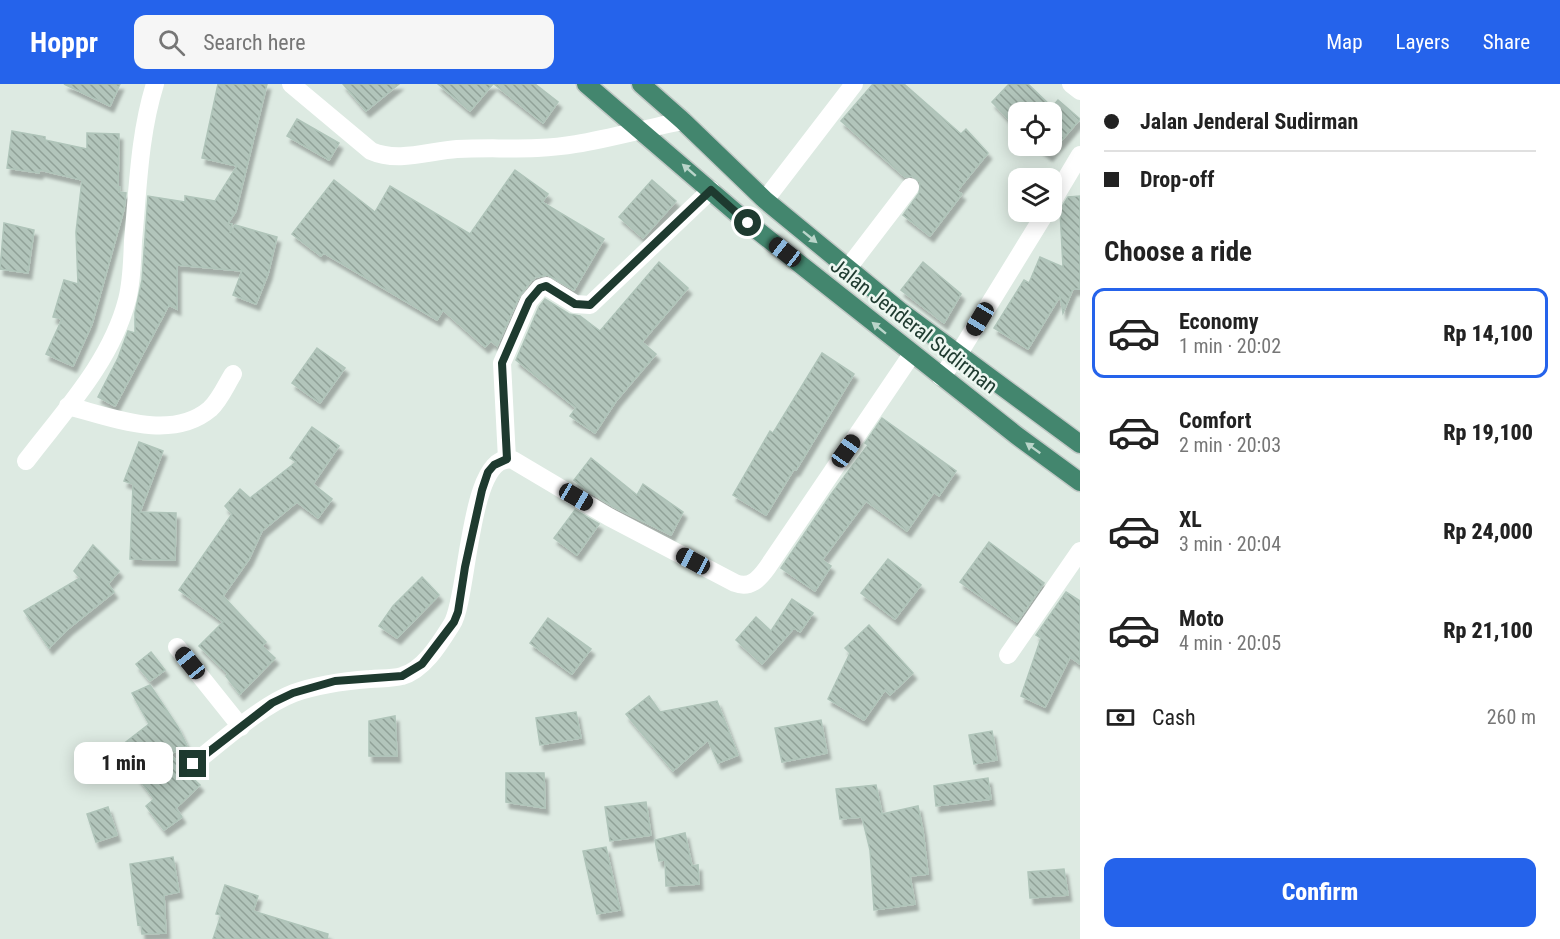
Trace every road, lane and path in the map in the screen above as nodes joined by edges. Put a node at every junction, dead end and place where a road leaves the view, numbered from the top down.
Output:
1 (155, 84) edge
2 (291, 84) edge
3 (586, 84) edge
4 (641, 84) edge
5 (854, 84) edge
6 (1071, 84) edge
7 (1080, 91) edge
8 (683, 121) junction
9 (640, 129) junction
10 (1080, 155) edge
11 (1062, 185) edge
12 (910, 187) dead end
13 (711, 190) junction
14 (765, 200) junction
15 (1040, 222) edge
16 (848, 268) junction
17 (912, 354) junction
18 (958, 355) junction
19 (233, 374) dead end
20 (941, 377) junction
21 (68, 406) junction
22 (1080, 444) edge
23 (507, 459) junction
24 (26, 461) dead end
25 (1080, 482) edge
26 (1080, 551) edge
27 (177, 647) dead end
28 (1008, 656) dead end
29 (241, 727) junction
30 (193, 764) dead end

1 - 21 street
2 - 9 street
3 - 9 highway, Jalan Jenderal Sudirman
4 - 8 highway, Jalan Jenderal Sudirman
5 - 14 street
6 - 7 street
8 - 9 street
8 - 14 highway, Jalan Jenderal Sudirman
13 -> 9 highway, Jalan Jenderal Sudirman
10 - 11 street
12 - 16 street
17 -> 13 highway, Jalan Jenderal Sudirman
13 - 23 street
14 -> 16 highway, Jalan Jenderal Sudirman
15 - 18 street
16 - 18 highway, Jalan Jenderal Sudirman
17 - 20 highway, Jalan Jenderal Sudirman
17 - 23 street
18 - 20 street
18 - 22 highway, Jalan Jenderal Sudirman
19 - 21 street
25 -> 20 highway, Jalan Jenderal Sudirman
21 - 24 street
23 - 29 street
26 - 28 street
27 - 29 street
29 - 30 street

